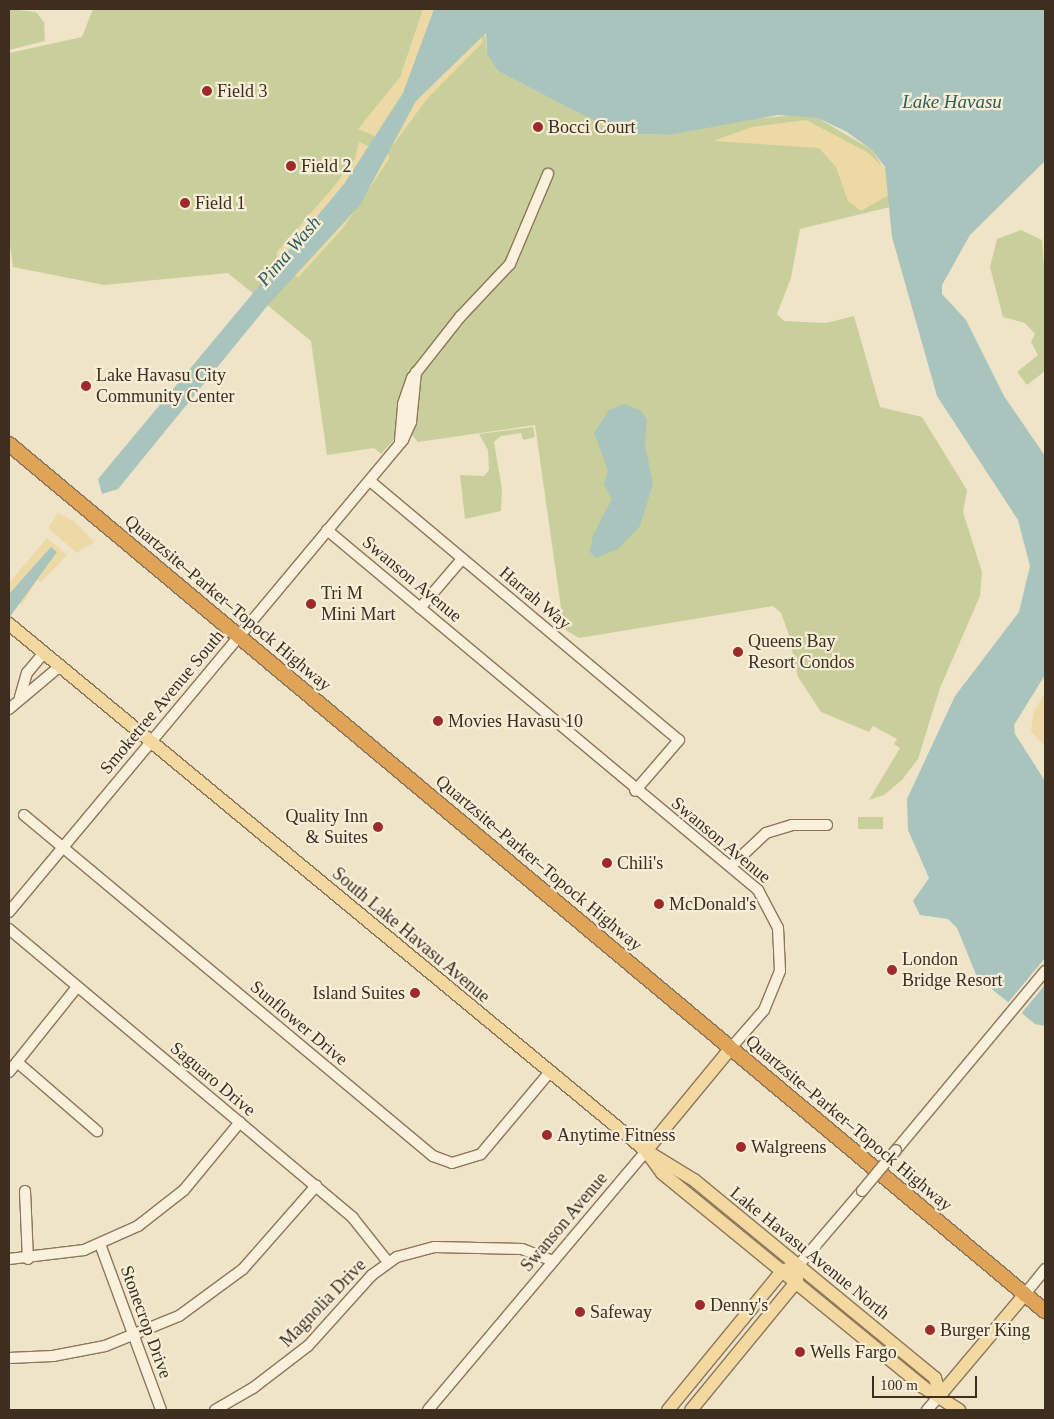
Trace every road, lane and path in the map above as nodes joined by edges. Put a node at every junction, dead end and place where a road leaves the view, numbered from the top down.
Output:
1 (548, 174) dead end
2 (9, 444) edge
3 (370, 481) junction
4 (327, 530) junction
5 (462, 558) junction
6 (420, 608) junction
7 (9, 624) edge
8 (237, 636) junction
9 (44, 653) junction
10 (60, 666) junction
11 (20, 697) junction
12 (9, 709) edge
13 (151, 742) junction
14 (635, 791) junction
15 (24, 815) dead end
16 (828, 825) dead end
17 (62, 846) junction
18 (730, 866) junction
19 (9, 912) edge
20 (9, 929) edge
21 (1045, 971) edge
22 (77, 987) junction
23 (730, 1049) junction
24 (17, 1062) junction
25 (9, 1072) edge
26 (550, 1073) junction
27 (240, 1122) junction
28 (97, 1131) dead end
29 (646, 1151) junction
30 (316, 1186) junction
31 (25, 1191) dead end
32 (100, 1244) junction
33 (9, 1259) edge
34 (28, 1259) junction
35 (553, 1261) junction
36 (388, 1262) junction
37 (1045, 1269) edge
38 (792, 1273) junction
39 (1025, 1294) junction
40 (1045, 1311) edge
41 (135, 1337) junction
42 (726, 1340) junction
43 (9, 1358) edge
44 (709, 1389) junction
45 (940, 1394) junction
46 (161, 1410) edge
47 (215, 1410) edge
48 (428, 1410) edge
49 (668, 1410) edge
50 (691, 1410) edge
51 (927, 1410) edge
52 (959, 1410) edge

1 - 3 street, Smoketree Avenue South
2 - 8 highway, Quartzsite–Parker–Topock Highway
3 - 4 street, Smoketree Avenue South
3 - 5 street, Harrah Way
4 - 6 street, Swanson Avenue
4 - 8 street, Smoketree Avenue South
5 - 6 street
5 - 14 street, Harrah Way
6 - 14 street, Swanson Avenue
7 - 9 main road, South Lake Havasu Avenue
8 - 13 street, Smoketree Avenue South
8 - 23 highway, Quartzsite–Parker–Topock Highway
9 - 10 main road, South Lake Havasu Avenue
9 - 11 street
10 - 11 street
10 - 13 main road, South Lake Havasu Avenue
11 - 12 street
13 - 17 street, Smoketree Avenue South
13 - 26 main road, South Lake Havasu Avenue
14 - 18 street, Swanson Avenue
15 - 17 street, Sunflower Drive
16 - 18 street
17 - 19 street, Smoketree Avenue South
17 - 26 street, Sunflower Drive
18 - 23 street, Swanson Avenue
20 - 22 street, Saguaro Drive
21 - 38 street, bridge
22 - 24 street
22 - 27 street, Saguaro Drive
23 - 29 main road, Swanson Avenue
23 - 39 highway, Quartzsite–Parker–Topock Highway
24 - 25 street
24 - 28 street
26 - 29 main road, South Lake Havasu Avenue
27 - 30 street, Saguaro Drive
27 - 32 street
29 - 35 street, Swanson Avenue
29 - 38 main road, South Lake Havasu Avenue
30 - 36 street, Saguaro Drive
30 - 41 street
31 - 34 street
32 - 34 street
32 - 41 street, Stonecrop Drive
33 - 34 street
35 - 36 street, Magnolia Drive
35 - 48 street, Swanson Avenue
36 - 47 street, Magnolia Drive
37 - 39 street
38 - 42 main road
38 - 44 main road
38 - 45 main road, Lake Havasu Avenue North
39 - 40 highway, Quartzsite–Parker–Topock Highway
39 - 45 main road
41 - 43 street
41 - 46 street, Stonecrop Drive
42 - 44 main road
42 - 49 main road
44 - 50 main road
45 - 51 street
45 - 52 main road, Lake Havasu Avenue North

